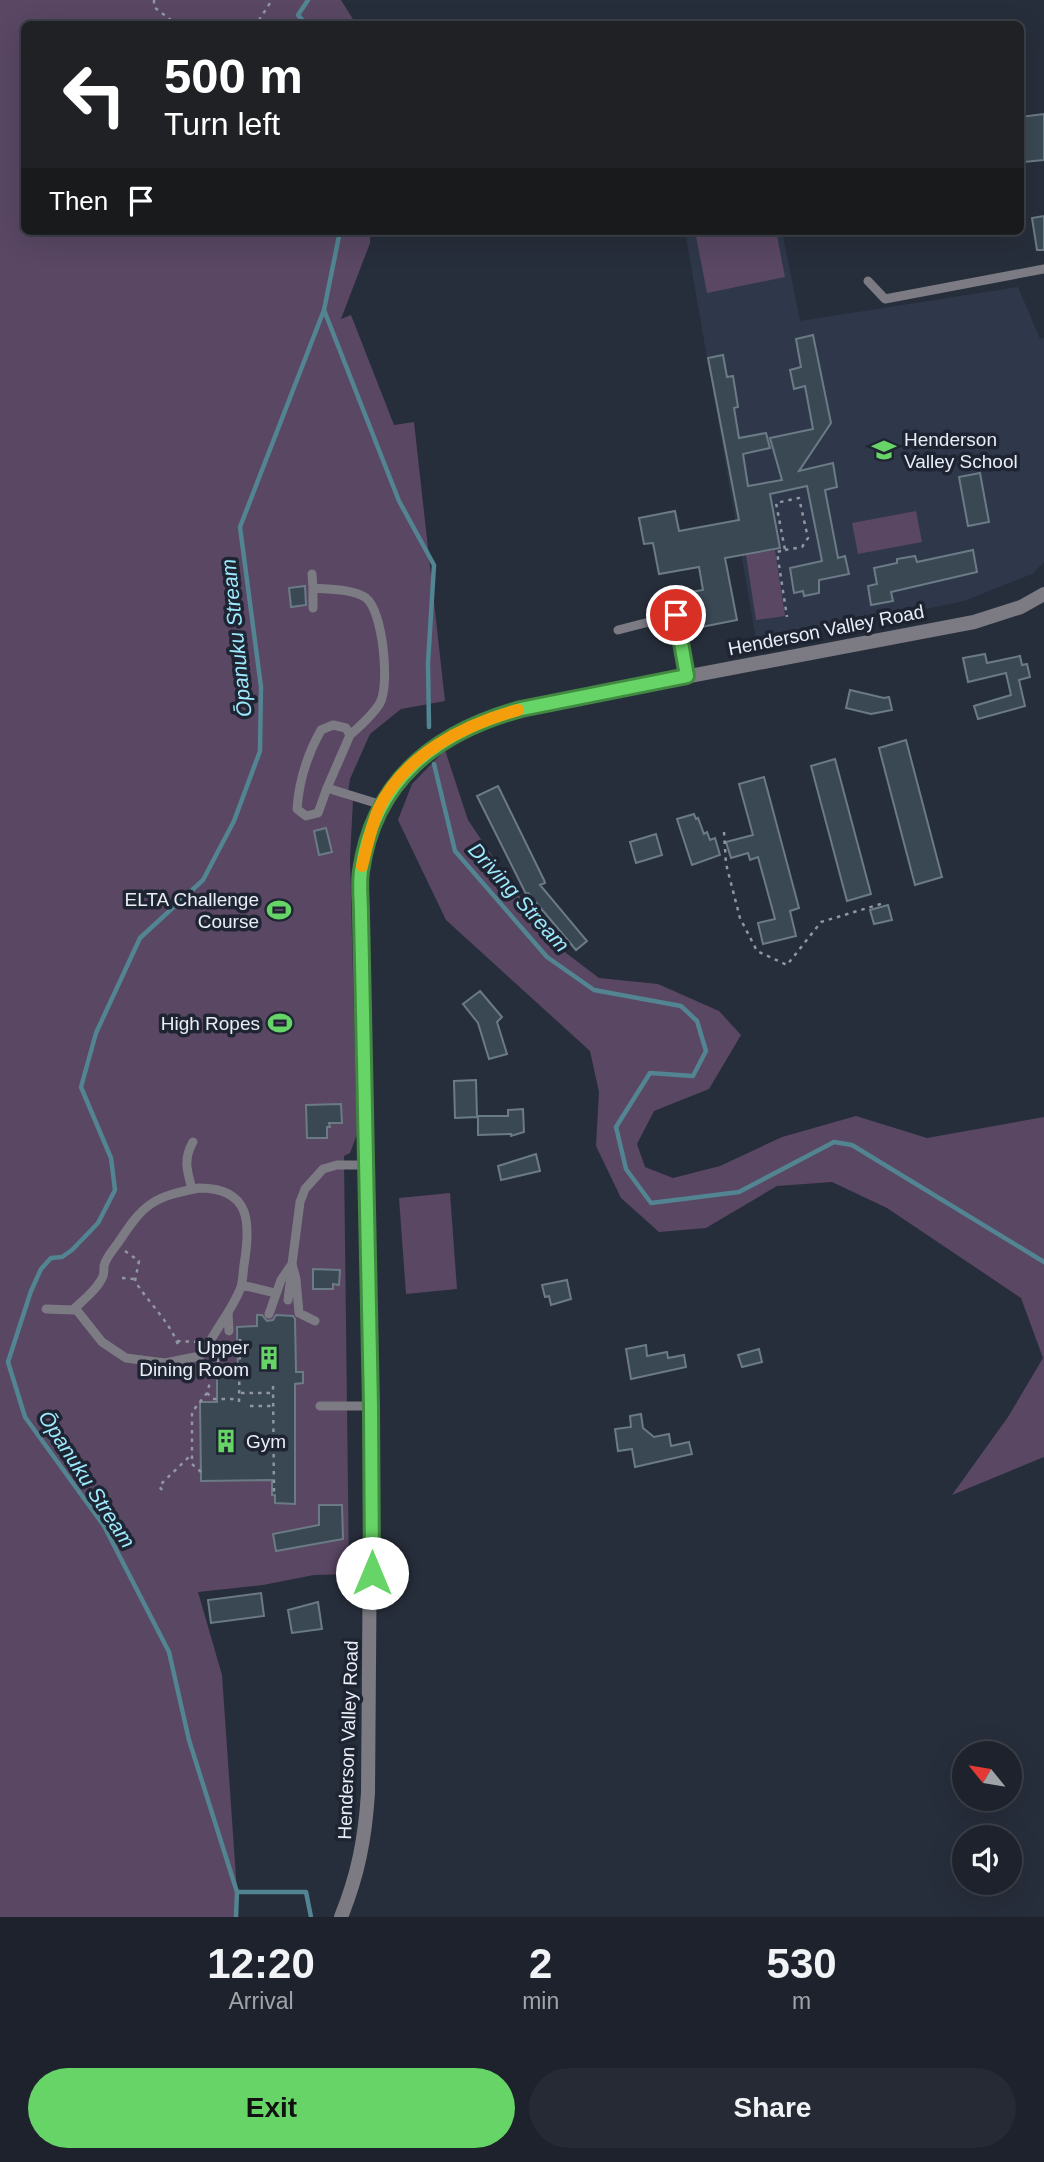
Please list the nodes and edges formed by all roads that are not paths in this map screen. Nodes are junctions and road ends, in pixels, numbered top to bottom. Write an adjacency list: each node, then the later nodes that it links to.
1 (1044, 270): 2 (lane)
2 (868, 281)
3 (312, 574): 4 (lane)
4 (313, 589): 6 (lane); 9 (lane)
5 (1044, 594): 8 (street, Henderson Valley Road)
6 (313, 608)
7 (618, 629): 8 (lane)
8 (687, 676): 11 (street, Henderson Valley Road)
9 (350, 735): 10 (lane); 10 (lane)
10 (327, 788): 11 (lane)
11 (382, 805): 13 (street, Henderson Valley Road)
12 (193, 1142): 14 (lane)
13 (367, 1165): 15 (lane); 26 (street, Henderson Valley Road)
14 (192, 1189): 16 (lane); 20 (lane)
15 (292, 1264): 17 (lane); 18 (lane); 23 (lane)
16 (242, 1285): 17 (lane); 21 (lane)
17 (275, 1293): 22 (lane)
18 (288, 1300)
19 (46, 1309): 20 (lane)
20 (74, 1310): 21 (lane)
21 (228, 1311): 24 (lane)
22 (269, 1314)
23 (315, 1321)
24 (234, 1331)
25 (320, 1406): 26 (lane)
26 (371, 1406): 27 (street, Henderson Valley Road)
27 (341, 1917)

